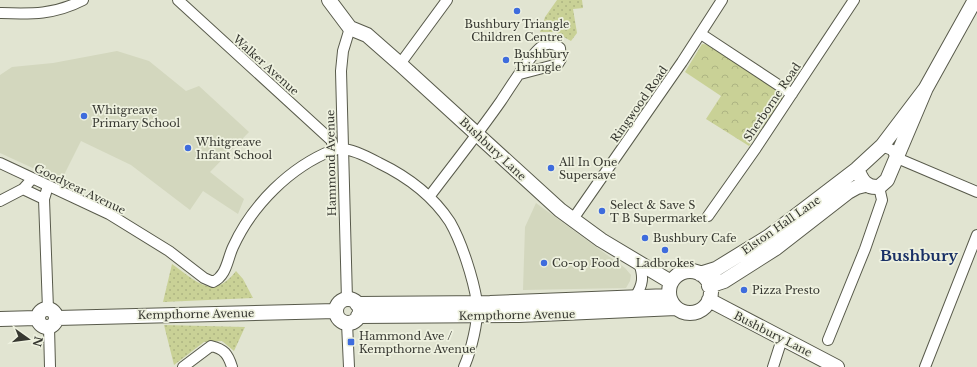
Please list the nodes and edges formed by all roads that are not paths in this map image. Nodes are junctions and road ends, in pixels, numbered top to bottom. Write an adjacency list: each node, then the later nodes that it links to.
1 (83, 0): 8 (street)
2 (178, 0): 17 (street, Walker Avenue)
3 (329, 0): 9 (street, Bushbury Lane)
4 (447, 0): 11 (street)
5 (722, 0): 10 (street, Ringwood Road)
6 (854, 0): 14 (street, Sherborne Road)
7 (976, 0): 13 (street, Elston Hall Lane)
8 (0, 13)
9 (350, 28): 11 (street, Bushbury Lane); 17 (street, Hammond Avenue)
10 (701, 34): 14 (street); 30 (street, Ringwood Road)
11 (400, 64): 15 (street, Bushbury Lane)
12 (520, 74): 15 (street)
13 (926, 88): 16 (street, Elston Hall Lane); 18 (street, Elston Hall Lane)
14 (792, 94): 29 (street, Sherborne Road)
15 (478, 134): 26 (street); 30 (street, Bushbury Lane)
16 (882, 146): 18 (street); 20 (street, Elston Hall Lane)
17 (338, 150): 22 (street, Goodyear Avenue); 26 (street); 39 (street, Hammond Avenue)
18 (897, 158): 23 (street, Elston Hall Lane); 25 (street)
19 (0, 163): 21 (street, Goodyear Avenue)
20 (857, 169): 23 (street); 33 (street, Elston Hall Lane)
21 (32, 179): 22 (street, Goodyear Avenue); 24 (street)
22 (48, 186): 27 (street)
23 (872, 186): 35 (street, Elston Hall Lane); 44 (street)
24 (23, 189): 27 (street); 28 (street)
25 (977, 192)
26 (429, 197): 40 (street)
27 (44, 199): 41 (street)
28 (0, 202)
29 (708, 216)
30 (573, 219): 32 (street, Bushbury Lane)
31 (977, 235): 52 (street)
32 (639, 263): 34 (street, Bushbury Lane); 36 (street)
33 (700, 274): 34 (street); 35 (street)
34 (671, 282): 38 (street)
35 (710, 286): 37 (street)
36 (635, 297): 38 (street, Kempthorne Avenue); 40 (street, Kempthorne Avenue)
37 (709, 300): 38 (street); 43 (street, Bushbury Lane)
38 (672, 302): 40 (street, Kempthorne Avenue)
39 (352, 310): 40 (street, Kempthorne Avenue); 41 (street, Kempthorne Avenue); 48 (street, Hammond Avenue)
40 (477, 310): 49 (street)
41 (48, 318): 42 (street, Kempthorne Avenue); 45 (street)
42 (0, 319)
43 (782, 339): 50 (street); 51 (street, Bushbury Lane)
44 (828, 340)
45 (50, 367)
46 (183, 367): 47 (street)
47 (232, 367)
48 (349, 367)
49 (464, 367)
50 (773, 367)
51 (837, 367)
52 (925, 367)

